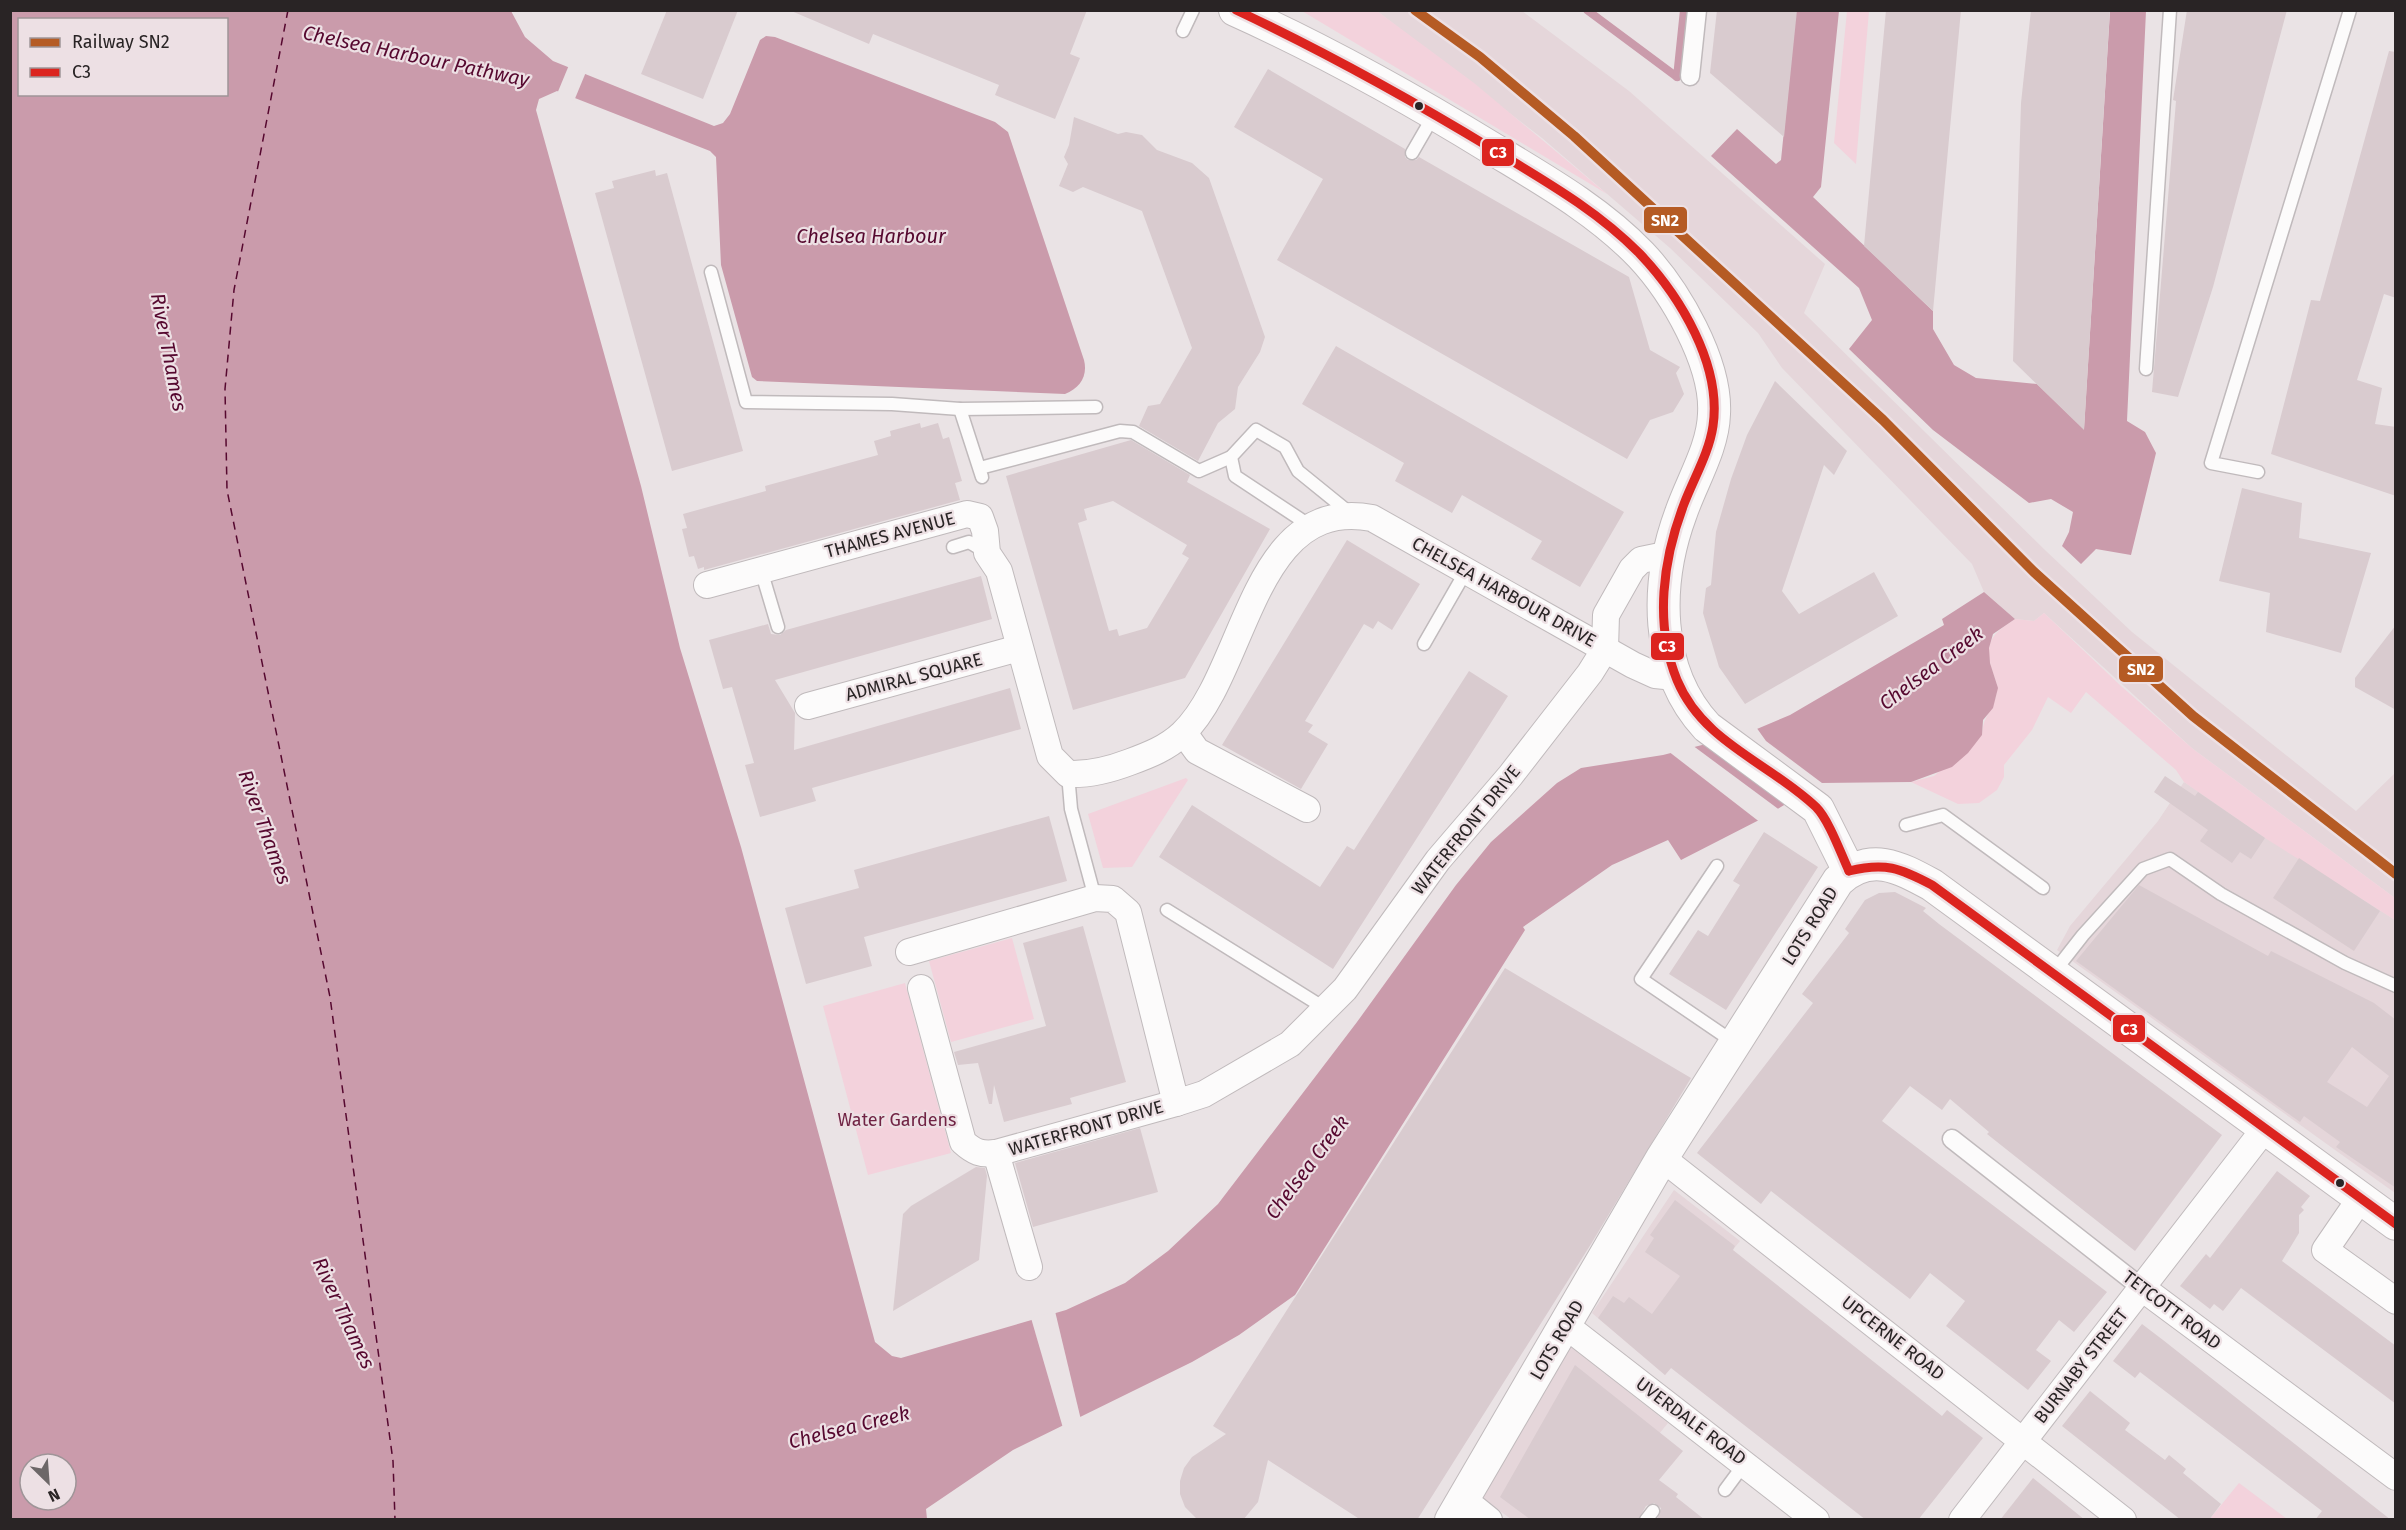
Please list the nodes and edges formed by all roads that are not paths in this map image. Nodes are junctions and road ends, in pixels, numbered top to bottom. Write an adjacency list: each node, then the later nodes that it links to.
1 (1193, 10): 6 (lane)
2 (1235, 10): 8 (street)
3 (1697, 10): 7 (street)
4 (2170, 10): 11 (lane)
5 (2350, 10): 15 (lane)
6 (1183, 31)
7 (1690, 76)
8 (1434, 114): 9 (lane); 20 (street)
9 (1413, 153)
10 (711, 272): 13 (lane)
11 (2146, 369)
12 (1096, 407): 13 (lane)
13 (960, 409): 14 (lane)
14 (1231, 457): 16 (lane); 17 (lane)
15 (2258, 472)
16 (1352, 514): 17 (street); 22 (street, CHELSEA HARBOUR DRIVE)
17 (1312, 527): 30 (street)
18 (953, 546): 19 (lane)
19 (987, 553): 21 (street, THAMES AVENUE); 26 (street, THAMES AVENUE)
20 (1670, 554): 27 (street); 28 (street)
21 (761, 570): 23 (street, THAMES AVENUE); 24 (lane)
22 (1466, 571): 25 (lane); 27 (street, CHELSEA HARBOUR DRIVE)
23 (707, 585)
24 (778, 627)
25 (1424, 644)
26 (1020, 648): 29 (street, ADMIRAL SQUARE); 31 (street, THAMES AVENUE)
27 (1605, 649): 28 (street, CHELSEA HARBOUR DRIVE); 43 (street, WATERFRONT DRIVE)
28 (1675, 676): 35 (street)
29 (808, 706)
30 (1184, 733): 31 (street); 32 (street)
31 (1068, 774): 37 (lane)
32 (1307, 809)
33 (1906, 825): 36 (lane)
34 (1717, 866): 44 (lane)
35 (1849, 870): 40 (street, LOTS ROAD); 44 (street, LOTS ROAD)
36 (2043, 888)
37 (1095, 898): 39 (street); 45 (street, WATERFRONT DRIVE)
38 (1167, 910): 43 (lane)
39 (909, 952)
40 (2054, 972): 41 (lane); 46 (street, LOTS ROAD)
41 (2396, 986)
42 (921, 988): 48 (street, WATERFRONT DRIVE)
43 (1326, 1010): 45 (street, WATERFRONT DRIVE)
44 (1736, 1044): 49 (street, LOTS ROAD)
45 (1176, 1103): 48 (street, WATERFRONT DRIVE)
46 (2266, 1127): 50 (street, LOTS ROAD); 53 (street, BURNABY STREET)
47 (1952, 1139): 53 (street, TETCOTT ROAD)
48 (996, 1153): 52 (street, WATERFRONT DRIVE)
49 (1662, 1158): 55 (street, LOTS ROAD); 56 (street, UPCERNE ROAD)
50 (2360, 1199): 51 (street, LOTS ROAD); 54 (street)
51 (2396, 1224)
52 (1029, 1267)
53 (2142, 1288): 56 (street, BURNABY STREET); 58 (street, TETCOTT ROAD)
54 (2396, 1301)
55 (1565, 1325): 57 (street, UVERDALE ROAD); 60 (street, LOTS ROAD)
56 (2024, 1440): 63 (street, BURNABY STREET); 64 (street, UPCERNE ROAD)
57 (1745, 1462): 59 (lane); 62 (street, UVERDALE ROAD)
58 (2396, 1478)
59 (1725, 1490)
60 (1457, 1509): 61 (street)
61 (1489, 1520)
62 (1816, 1520)
63 (1962, 1520)
64 (2122, 1520)

